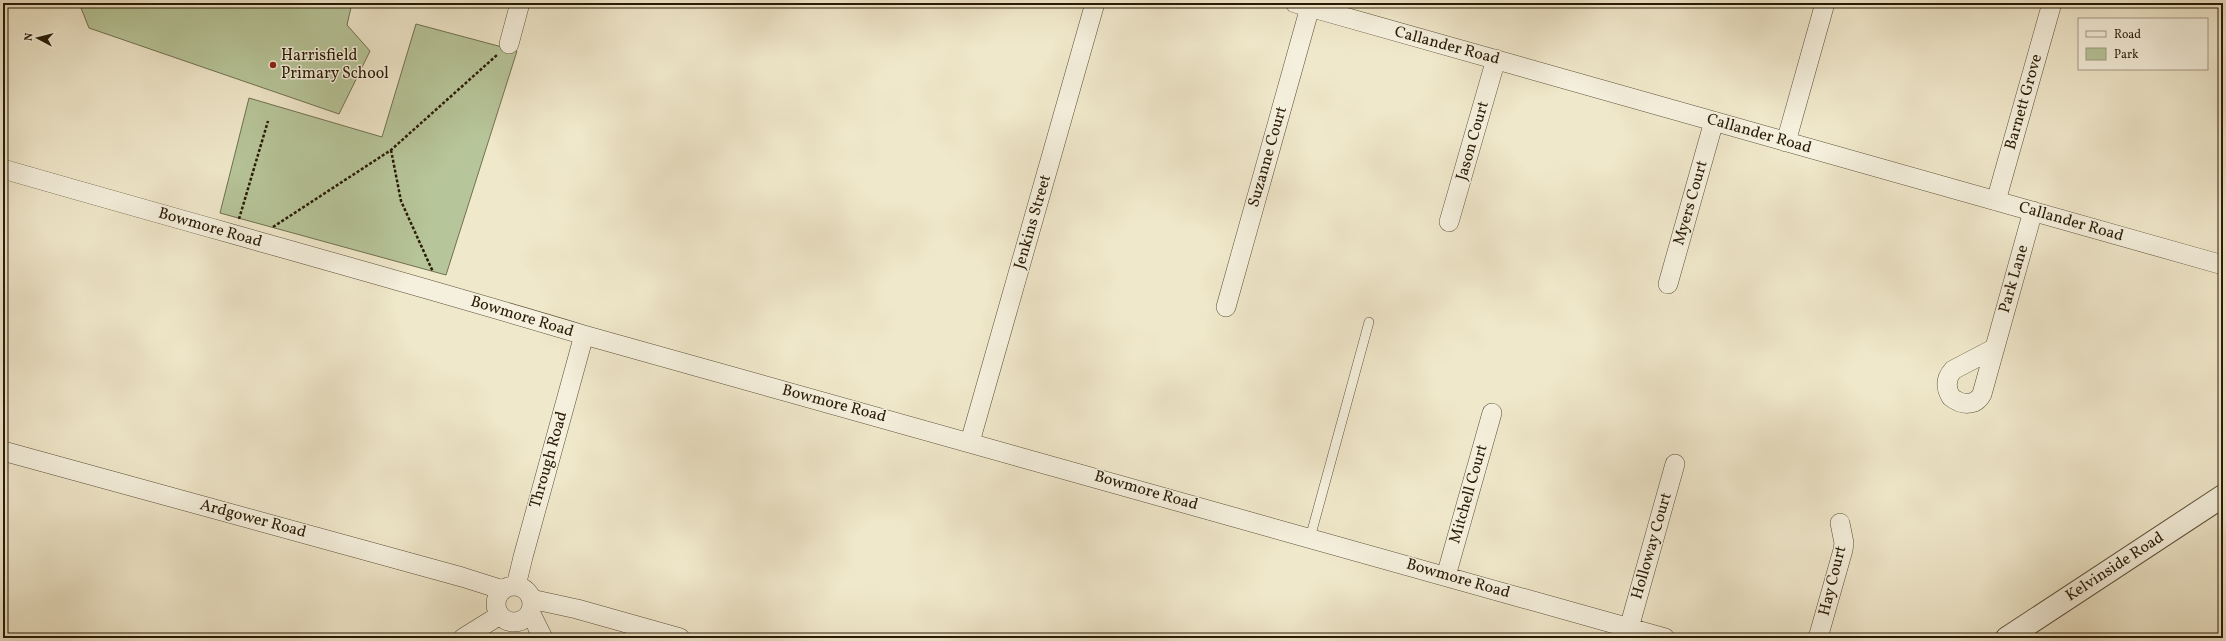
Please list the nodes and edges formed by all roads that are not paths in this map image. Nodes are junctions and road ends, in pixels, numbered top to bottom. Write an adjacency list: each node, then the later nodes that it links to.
1 (520, 3): 6 (street)
2 (1095, 3): 21 (street, Jenkins Street)
3 (1825, 3): 9 (street)
4 (2052, 3): 11 (street, Barnett Grove)
5 (1303, 5): 7 (street, Callander Road); 16 (street, Suzanne Court)
6 (509, 44)
7 (1496, 59): 8 (street, Callander Road); 13 (street, Jason Court)
8 (1714, 121): 9 (street, Callander Road); 15 (street, Myers Court)
9 (1786, 142): 11 (street, Callander Road)
10 (3, 169): 18 (street, Bowmore Road)
11 (1996, 201): 12 (street, Callander Road)
12 (2033, 211): 14 (street, Callander Road); 19 (street, Park Lane)
13 (1450, 222)
14 (2223, 265)
15 (1668, 284)
16 (1226, 307)
17 (1369, 322): 26 (lane)
18 (584, 335): 21 (street, Bowmore Road); 28 (street, Through Road)
19 (1995, 348)
20 (1492, 413): 27 (street, Mitchell Court)
21 (970, 442): 26 (street, Bowmore Road)
22 (3, 451): 28 (street, Ardgower Road)
23 (1675, 464): 31 (street, Holloway Court)
24 (2223, 496): 37 (street, Kelvinside Road)
25 (1840, 523): 36 (street, Hay Court)
26 (1310, 538): 27 (street, Bowmore Road)
27 (1446, 576): 31 (street, Bowmore Road)
28 (510, 588): 29 (street); 30 (street)
29 (531, 606): 30 (street); 33 (street); 34 (street)
30 (500, 615): 32 (street)
31 (1629, 628): 35 (street, Bowmore Road)
32 (463, 638)
33 (542, 638)
34 (680, 638)
35 (1665, 638)
36 (1818, 638)
37 (2007, 638)

